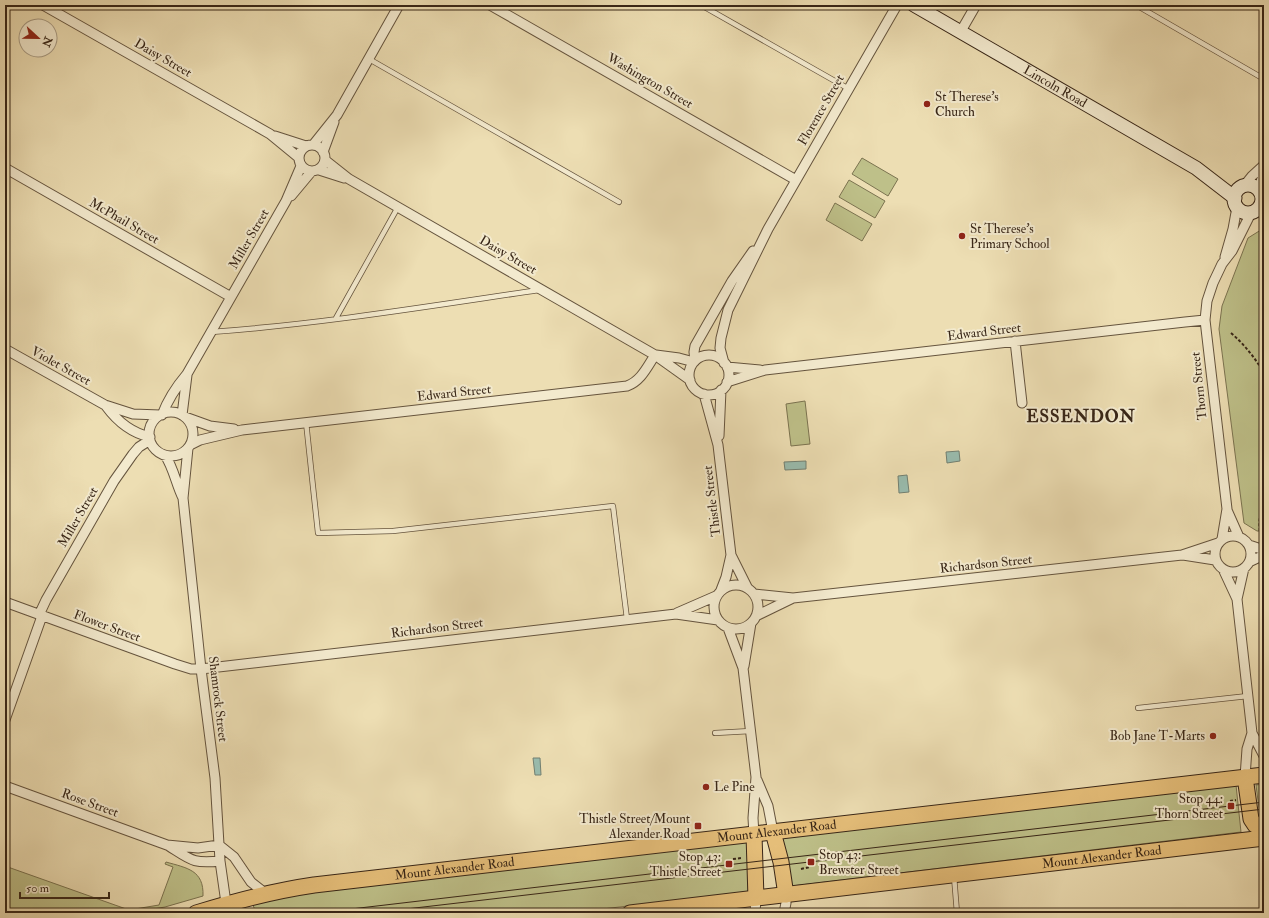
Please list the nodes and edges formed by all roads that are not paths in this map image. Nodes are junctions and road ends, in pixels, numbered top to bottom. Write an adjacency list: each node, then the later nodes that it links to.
1 (43, 5): 14 (street, Daisy Street)
2 (399, 5): 10 (street)
3 (490, 5): 24 (street, Washington Street)
4 (701, 5): 12 (lane)
5 (897, 5): 12 (street, Florence Street)
6 (914, 5): 9 (main road, Lincoln Road)
7 (976, 5): 9 (street)
8 (1136, 5): 11 (lane)
9 (961, 31): 20 (main road, Lincoln Road)
10 (369, 59): 13 (street); 28 (lane)
11 (1264, 79)
12 (849, 89): 24 (street, Florence Street)
13 (337, 115): 15 (street); 16 (street)
14 (270, 134): 15 (street, Daisy Street); 17 (street, Daisy Street)
15 (310, 146): 16 (street); 17 (street)
16 (324, 156): 21 (street); 23 (street, Daisy Street)
17 (299, 162): 21 (street); 27 (street, Miller Street)
18 (1264, 165): 25 (street)
19 (5, 168): 35 (street, McPhail Street)
20 (1196, 168): 25 (main road, Lincoln Road); 29 (main road, Lincoln Road)
21 (315, 171): 23 (street, Daisy Street); 27 (street, Miller Street)
22 (1264, 174): 26 (street)
23 (349, 179): 30 (street, Daisy Street)
24 (796, 180): 32 (street, Florence Street)
25 (1243, 186): 26 (main road); 29 (main road)
26 (1261, 194): 31 (main road)
27 (286, 201): 35 (street, Miller Street)
28 (619, 202)
29 (1236, 202): 31 (main road); 33 (street, Thorn Street)
30 (398, 207): 34 (street, Daisy Street); 36 (lane)
31 (1257, 213): 33 (street, Thorn Street)
32 (768, 229): 42 (street, Florence Street); 43 (street, Florence Street)
33 (1222, 264): 37 (street, Thorn Street)
34 (543, 290): 36 (lane); 41 (street, Daisy Street)
35 (231, 297): 38 (street, Miller Street)
36 (336, 318): 38 (lane)
37 (1205, 320): 39 (street, Edward Street); 61 (street, Thorn Street)
38 (212, 332): 45 (street, Miller Street)
39 (1015, 341): 44 (street, Edward Street); 50 (street)
40 (5, 349): 51 (street, Violet Street)
41 (654, 355): 42 (street, Daisy Street); 46 (street, Daisy Street); 54 (street, Edward Street)
42 (695, 361): 43 (street); 46 (street)
43 (726, 365): 44 (street, Edward Street); 47 (street)
44 (765, 370): 47 (street, Edward Street)
45 (187, 374): 52 (street, Miller Street); 53 (street, Miller Street)
46 (690, 380): 49 (street)
47 (727, 382): 48 (street)
48 (721, 390): 49 (street); 57 (street, Thistle Street)
49 (704, 394): 57 (street, Thistle Street)
50 (1022, 402)
51 (105, 405): 52 (street, Violet Street); 56 (street, Violet Street)
52 (161, 415): 53 (street); 56 (street)
53 (183, 416): 55 (street, Edward Street); 58 (street)
54 (306, 422): 55 (street, Edward Street); 81 (lane)
55 (242, 430): 58 (street, Edward Street)
56 (150, 439): 59 (street); 79 (street, Miller Street)
57 (718, 445): 66 (street, Thistle Street)
58 (189, 447): 59 (street); 60 (street, Shamrock Street)
59 (165, 455): 60 (street, Shamrock Street)
60 (183, 498): 86 (street, Shamrock Street)
61 (1227, 508): 62 (street, Thorn Street); 63 (street, Thorn Street)
62 (1239, 537): 63 (street); 64 (street)
63 (1220, 541): 67 (street, Richardson Street); 69 (street)
64 (1249, 546): 65 (street); 70 (street)
65 (1264, 550)
66 (731, 555): 72 (street, Thistle Street); 73 (street, Thistle Street)
67 (1182, 555): 69 (street, Richardson Street); 75 (street, Richardson Street)
68 (1264, 555): 70 (street)
69 (1215, 560): 71 (street)
70 (1247, 565): 71 (street); 76 (street)
71 (1224, 571): 76 (street)
72 (747, 587): 73 (street); 74 (street)
73 (719, 593): 78 (street, Richardson Street); 82 (street)
74 (754, 594): 75 (street, Richardson Street); 80 (street)
75 (793, 598): 80 (street, Richardson Street)
76 (1237, 599): 87 (street)
77 (5, 602): 79 (street, Flower Street)
78 (676, 614): 81 (street, Richardson Street); 82 (street, Richardson Street)
79 (41, 616): 86 (street, Flower Street); 89 (street, Miller Street)
80 (756, 616): 83 (street)
81 (626, 619): 86 (street, Richardson Street)
82 (718, 620): 84 (street)
83 (751, 624): 84 (street); 85 (street)
84 (728, 628): 85 (street)
85 (743, 668): 90 (street)
86 (201, 669): 103 (street, Shamrock Street)
87 (1248, 696): 88 (lane); 92 (street)
88 (1138, 708)
89 (5, 720)
90 (751, 731): 91 (lane); 95 (street)
91 (715, 733)
92 (1252, 733): 93 (street); 96 (street)
93 (1264, 756)
94 (1264, 775): 96 (main road, Mount Alexander Road)
95 (756, 777): 99 (street); 100 (street)
96 (1245, 778): 98 (main road); 99 (main road, Mount Alexander Road)
97 (5, 786): 102 (street, Rose Street)
98 (1264, 831)
99 (773, 832): 100 (main road, Mount Alexander Road); 107 (main road)
100 (754, 835): 106 (main road, Mount Alexander Road); 108 (main road)
101 (1264, 838): 105 (main road, Mount Alexander Road)
102 (167, 845): 103 (street, Rose Street); 104 (street, Rose Street)
103 (219, 845): 104 (street, Shamrock Street); 106 (street)
104 (220, 861): 109 (street, Shamrock Street)
105 (954, 874): 107 (main road, Mount Alexander Road); 113 (lane)
106 (265, 893): 109 (main road, Mount Alexander Road)
107 (786, 895): 108 (main road, Mount Alexander Road); 112 (street)
108 (755, 906): 111 (main road, Mount Alexander Road)
109 (226, 908): 110 (main road, Mount Alexander Road)
110 (196, 913)
111 (630, 913)
112 (784, 913)
113 (957, 913)

